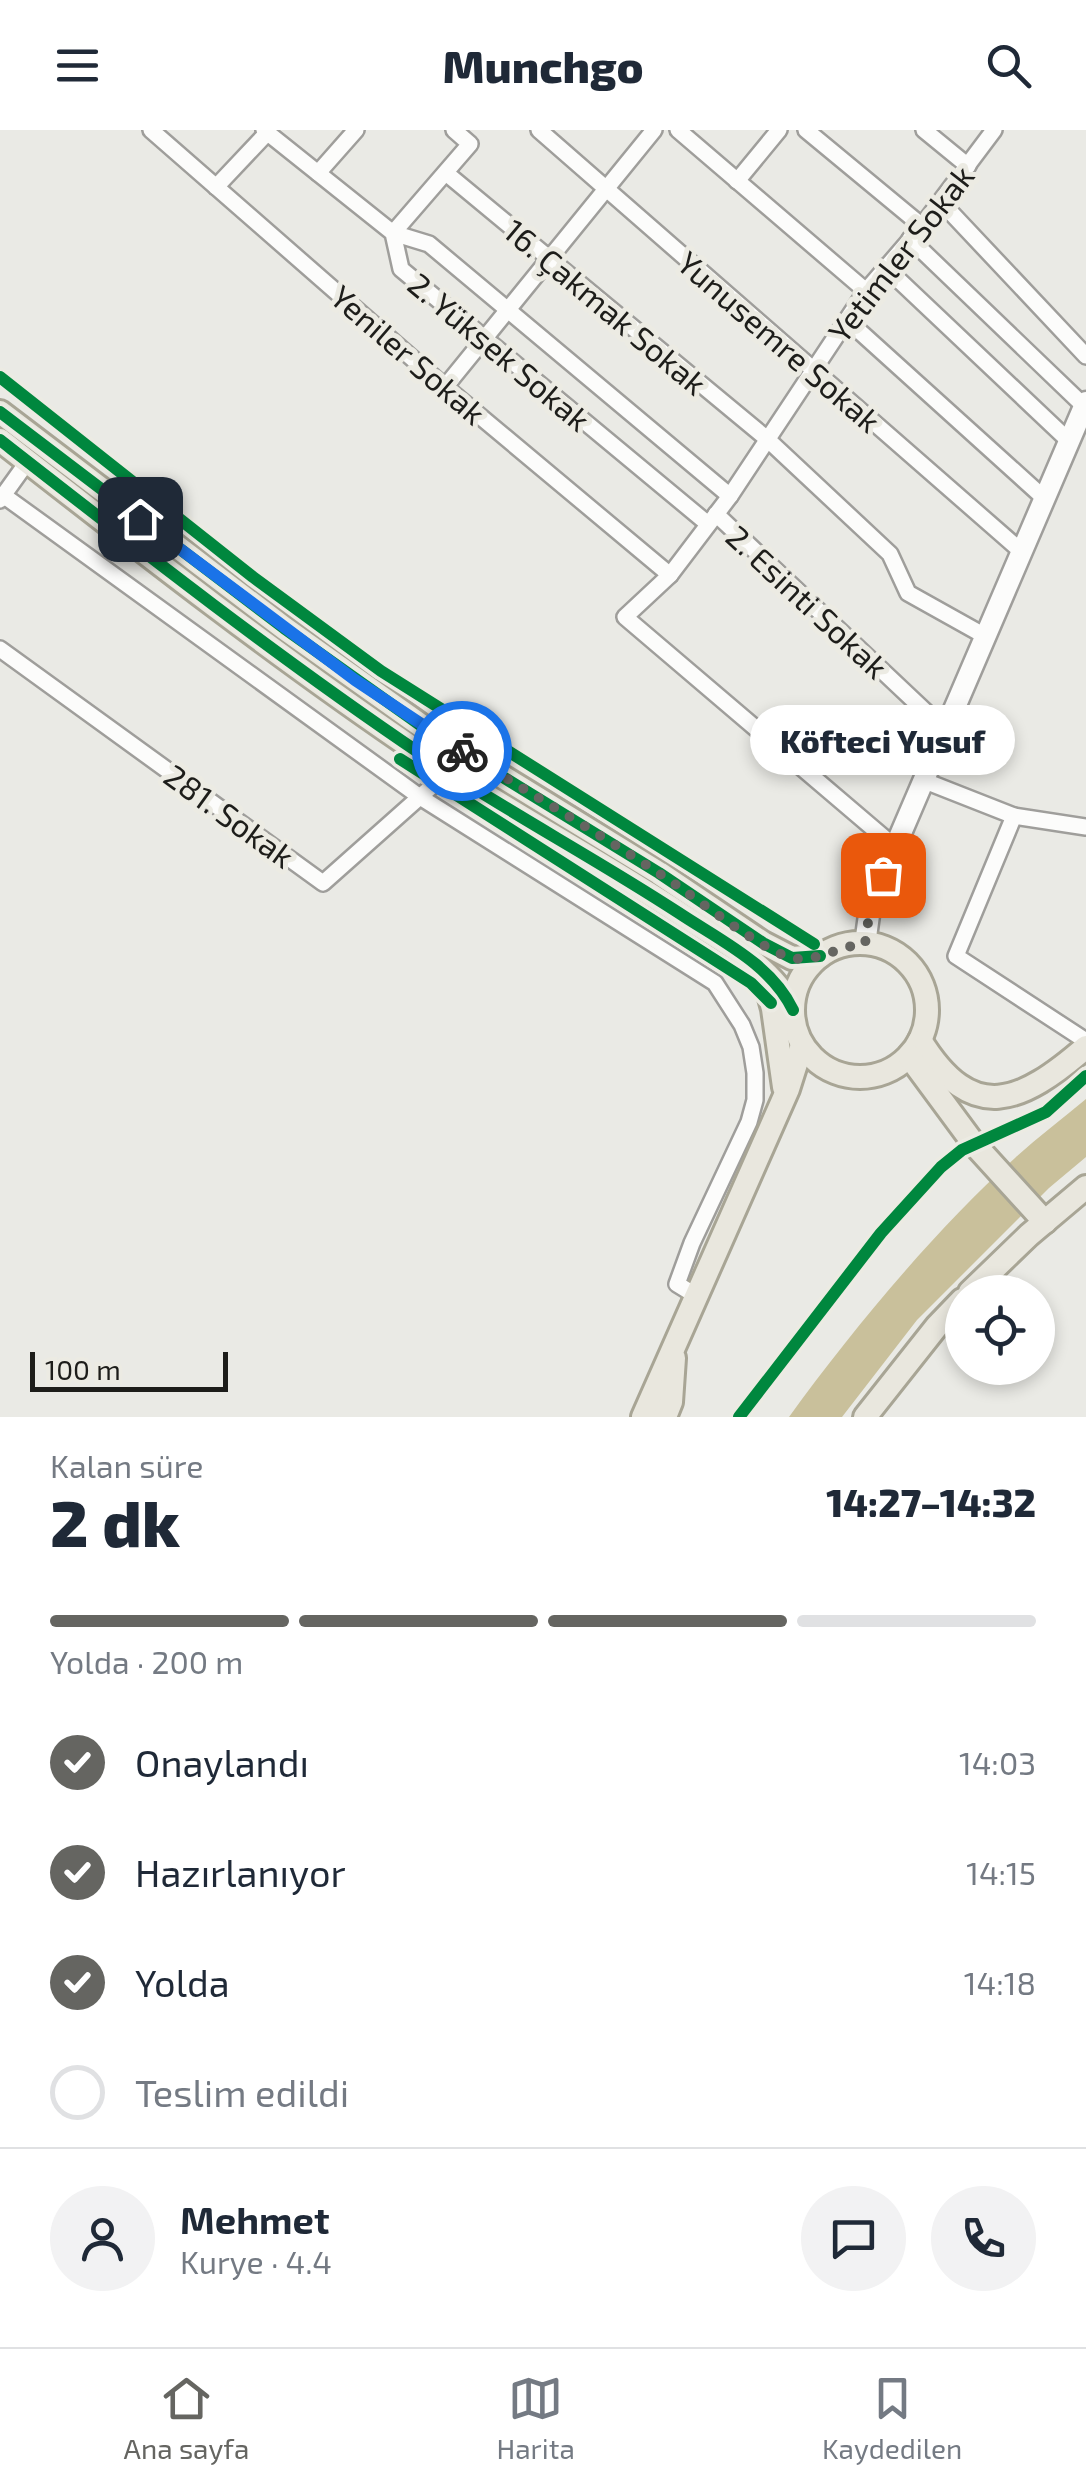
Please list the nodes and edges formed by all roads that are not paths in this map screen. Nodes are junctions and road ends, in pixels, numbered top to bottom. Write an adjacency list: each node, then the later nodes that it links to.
1 (151, 130): 16 (street, Yeniler Sokak)
2 (356, 130): 13 (street)
3 (454, 130): 14 (street)
4 (539, 130): 17 (street, Yunusemre Sokak)
5 (654, 130): 17 (street)
6 (678, 130): 15 (street)
7 (779, 130): 15 (street)
8 (806, 130): 19 (street)
9 (924, 130): 12 (street)
10 (994, 130): 12 (street, Yetimler Sokak)
11 (265, 132): 13 (street, 2. Yüksek Sokak); 16 (street)
12 (968, 166): 18 (street, Yetimler Sokak)
13 (318, 173): 20 (street, 2. Yüksek Sokak)
14 (446, 173): 20 (street); 22 (street, 16. Çakmak Sokak)
15 (738, 181): 24 (street)
16 (216, 187): 30 (street, Yeniler Sokak)
17 (606, 189): 22 (street); 29 (street, Yunusemre Sokak)
18 (941, 202): 19 (street, Yetimler Sokak); 28 (street)
19 (922, 226): 21 (street, Yetimler Sokak)
20 (393, 233): 25 (street); 27 (street, 2. Yüksek Sokak)
21 (910, 239): 23 (street, Yetimler Sokak); 31 (street)
22 (549, 259): 25 (street); 33 (street, 16. Çakmak Sokak)
23 (885, 267): 24 (street, Yetimler Sokak); 35 (street)
24 (866, 292): 26 (street, Yetimler Sokak)
25 (507, 310): 27 (street); 37 (street)
26 (846, 320): 29 (street, Yetimler Sokak); 39 (street)
27 (485, 338): 30 (street); 40 (street, 2. Yüksek Sokak)
28 (1086, 356)
29 (812, 369): 33 (street, Yetimler Sokak); 41 (street, Yunusemre Sokak)
30 (445, 386): 42 (street, Yeniler Sokak)
31 (1085, 404): 35 (main road)
32 (0, 412): 53 (main road)
33 (766, 438): 37 (street, Yetimler Sokak); 43 (street, 16. Çakmak Sokak)
34 (0, 440): 36 (main road)
35 (1069, 442): 39 (main road)
36 (28, 462): 38 (street); 46 (main road)
37 (730, 496): 40 (street, Yetimler Sokak)
38 (2, 498): 48 (street)
39 (1044, 498): 41 (main road)
40 (712, 519): 42 (street, Yetimler Sokak); 45 (street, 2. Esinti Sokak)
41 (1021, 551): 43 (main road)
42 (670, 575): 51 (street, Yetimler Sokak)
43 (984, 636): 45 (main road)
44 (0, 649): 48 (street, 281. Sokak)
45 (944, 729): 47 (main road)
46 (449, 771): 48 (street, 281. Sokak); 54 (main road)
47 (925, 780): 49 (street); 51 (main road)
48 (420, 797): 63 (street)
49 (1014, 816): 50 (street); 56 (street)
50 (1086, 828)
51 (896, 847): 52 (main road)
52 (865, 944): 53 (main road); 58 (main road)
53 (820, 956): 55 (main road)
54 (762, 968): 55 (main road); 59 (main road)
55 (793, 1010): 57 (main road)
56 (1086, 1044): 58 (main road)
57 (802, 1045): 58 (main road); 59 (main road)
58 (915, 1048): 61 (main road)
59 (785, 1096): 63 (main road)
60 (1086, 1187): 61 (main road)
61 (1039, 1216): 62 (main road)
62 (985, 1275)
63 (694, 1295): 65 (main road)
64 (945, 1318): 68 (main road)
65 (676, 1340): 66 (main road); 67 (main road)
66 (643, 1417)
67 (666, 1417)
68 (865, 1417)

